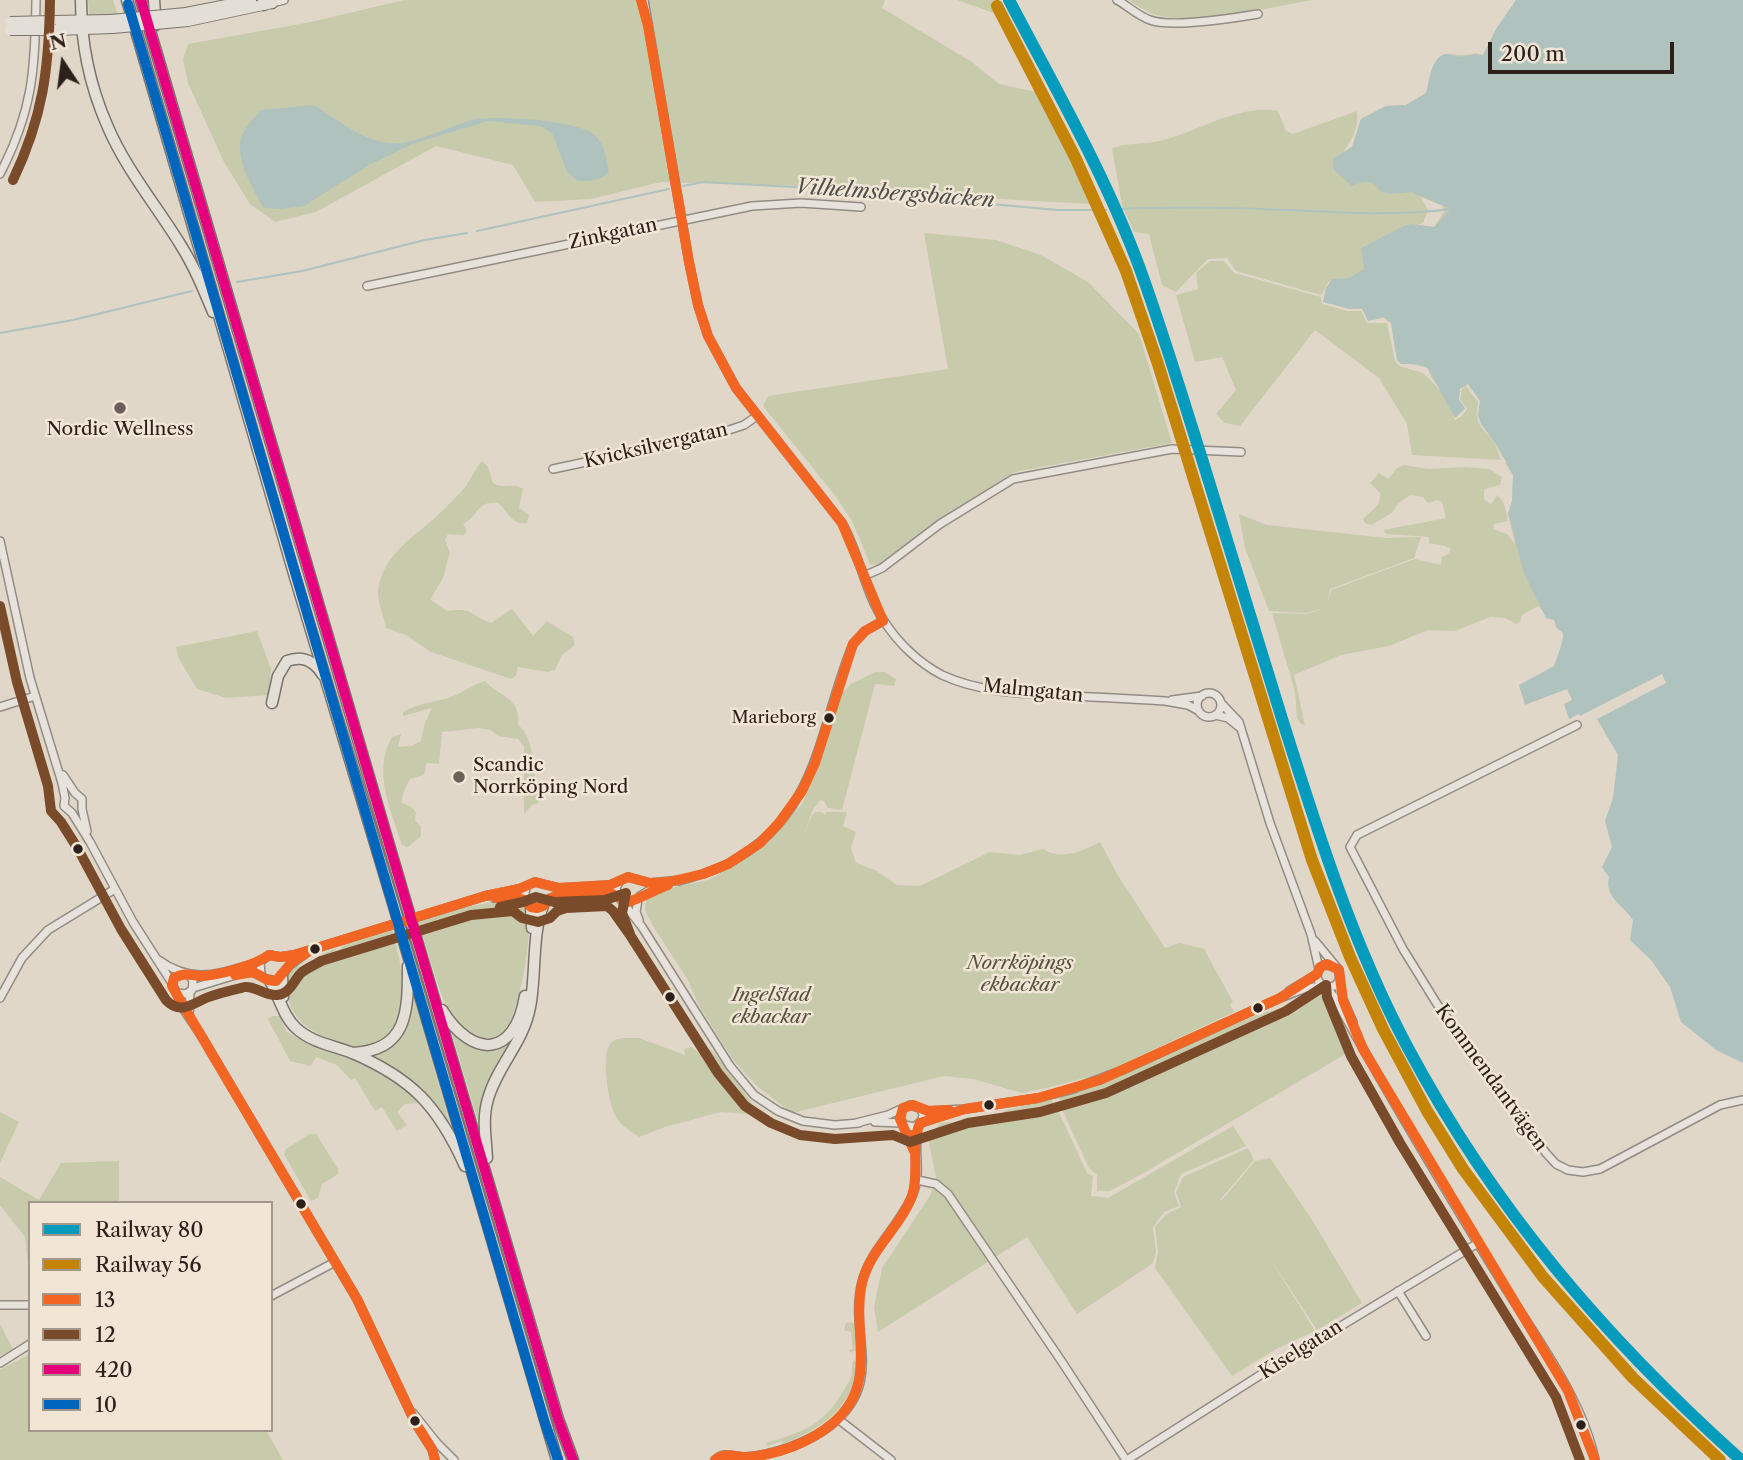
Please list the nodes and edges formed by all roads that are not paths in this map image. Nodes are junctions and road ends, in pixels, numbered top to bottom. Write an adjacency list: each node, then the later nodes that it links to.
1 (36, 0): 15 (street)
2 (81, 0): 12 (highway)
3 (127, 0): 19 (highway)
4 (141, 0): 14 (highway)
5 (155, 0): 14 (highway)
6 (251, 0): 11 (main road)
7 (642, 0): 17 (street, Malmgatan)
8 (1117, 0): 10 (street)
9 (271, 1): 11 (main road)
10 (1258, 14)
11 (187, 17): 12 (main road, bridge)
12 (82, 25): 13 (main road, bridge); 19 (highway)
13 (5, 26)
14 (169, 96): 72 (highway, bridge)
15 (0, 174)
16 (861, 207): 17 (street, Zinkgatan)
17 (681, 220): 18 (street, Zinkgatan); 20 (street, Malmgatan)
18 (367, 286)
19 (238, 377): 26 (highway)
20 (757, 416): 22 (street, Kvicksilvergatan); 24 (street, Malmgatan)
21 (1241, 452): 24 (street)
22 (552, 469)
23 (0, 541): 27 (street)
24 (864, 576): 25 (street, Malmgatan)
25 (883, 621): 29 (street, Malmgatan); 44 (street)
26 (328, 683): 30 (highway); 57 (highway, bridge)
27 (35, 696): 32 (street); 37 (street)
28 (1202, 696): 29 (street, Malmgatan); 31 (street); 33 (street)
29 (1165, 701): 33 (street, Malmgatan)
30 (272, 703)
31 (1221, 703): 34 (street); 36 (street)
32 (0, 707)
33 (1199, 711): 34 (street)
34 (1215, 715): 36 (street)
35 (1577, 725): 79 (street, Kommendantvägen)
36 (1243, 734): 55 (street)
37 (56, 762): 38 (street); 39 (street)
38 (75, 793): 39 (street); 40 (street)
39 (65, 798): 41 (street)
40 (82, 809): 41 (street); 42 (street)
41 (72, 813): 42 (street)
42 (90, 842): 48 (street)
43 (638, 880): 44 (street); 45 (street); 49 (street)
44 (681, 880): 49 (street)
45 (620, 881): 46 (street); 50 (street)
46 (546, 886): 47 (street); 53 (street)
47 (526, 887): 51 (street); 52 (street)
48 (115, 889): 58 (street); 73 (street)
49 (639, 897): 50 (street); 54 (street)
50 (620, 898): 53 (street); 54 (street)
51 (468, 901): 52 (street); 56 (street)
52 (527, 903): 53 (street); 72 (highway)
53 (546, 903): 87 (highway)
54 (642, 927): 83 (street)
55 (1311, 934): 61 (street); 62 (street)
56 (315, 948): 59 (street); 64 (street)
57 (408, 953): 78 (highway); 89 (highway)
58 (154, 956): 63 (street); 68 (street)
59 (280, 957): 60 (street); 64 (street)
60 (260, 962): 65 (street); 66 (street)
61 (1336, 966): 62 (street); 67 (street)
62 (1318, 971): 69 (street); 74 (street)
63 (180, 973): 65 (street); 68 (street)
64 (284, 973): 66 (street); 75 (highway)
65 (189, 975): 70 (street)
66 (266, 978): 70 (street); 75 (highway)
67 (1340, 978): 69 (street); 77 (street)
68 (172, 983): 71 (street)
69 (1325, 987): 74 (street); 77 (street)
70 (191, 990): 71 (street); 76 (street)
71 (178, 993): 76 (street)
72 (434, 997): 87 (highway)
73 (0, 998)
74 (1280, 998): 82 (street)
75 (284, 1007): 78 (highway)
76 (190, 1017): 91 (street)
77 (1363, 1049): 90 (street)
78 (350, 1053): 89 (highway)
79 (1743, 1100)
80 (903, 1108): 81 (street); 83 (street); 84 (street)
81 (920, 1108): 82 (street); 85 (street)
82 (965, 1109): 85 (street)
83 (856, 1123): 84 (street)
84 (903, 1124): 85 (street); 86 (street)
85 (919, 1124): 86 (street)
86 (916, 1157): 88 (street)
87 (488, 1178): 107 (highway)
88 (916, 1180): 100 (street); 111 (street)
89 (481, 1200): 106 (highway)
90 (1478, 1243): 92 (street, Kiselgatan); 112 (street)
91 (335, 1262): 93 (street); 99 (street)
92 (1398, 1291): 96 (street); 111 (street, Kiselgatan)
93 (273, 1295)
94 (0, 1305): 95 (street)
95 (28, 1305)
96 (1426, 1336)
97 (28, 1345): 98 (street)
98 (0, 1363)
99 (413, 1413): 101 (street); 104 (street)
100 (838, 1419): 102 (street); 110 (street)
101 (448, 1454): 104 (street); 105 (street)
102 (763, 1454): 103 (street); 109 (street)
103 (735, 1458): 108 (street)
104 (435, 1460)
105 (454, 1460)
106 (558, 1460)
107 (573, 1460)
108 (715, 1460)
109 (752, 1460)
110 (891, 1460)
111 (1127, 1460)
112 (1595, 1460)

